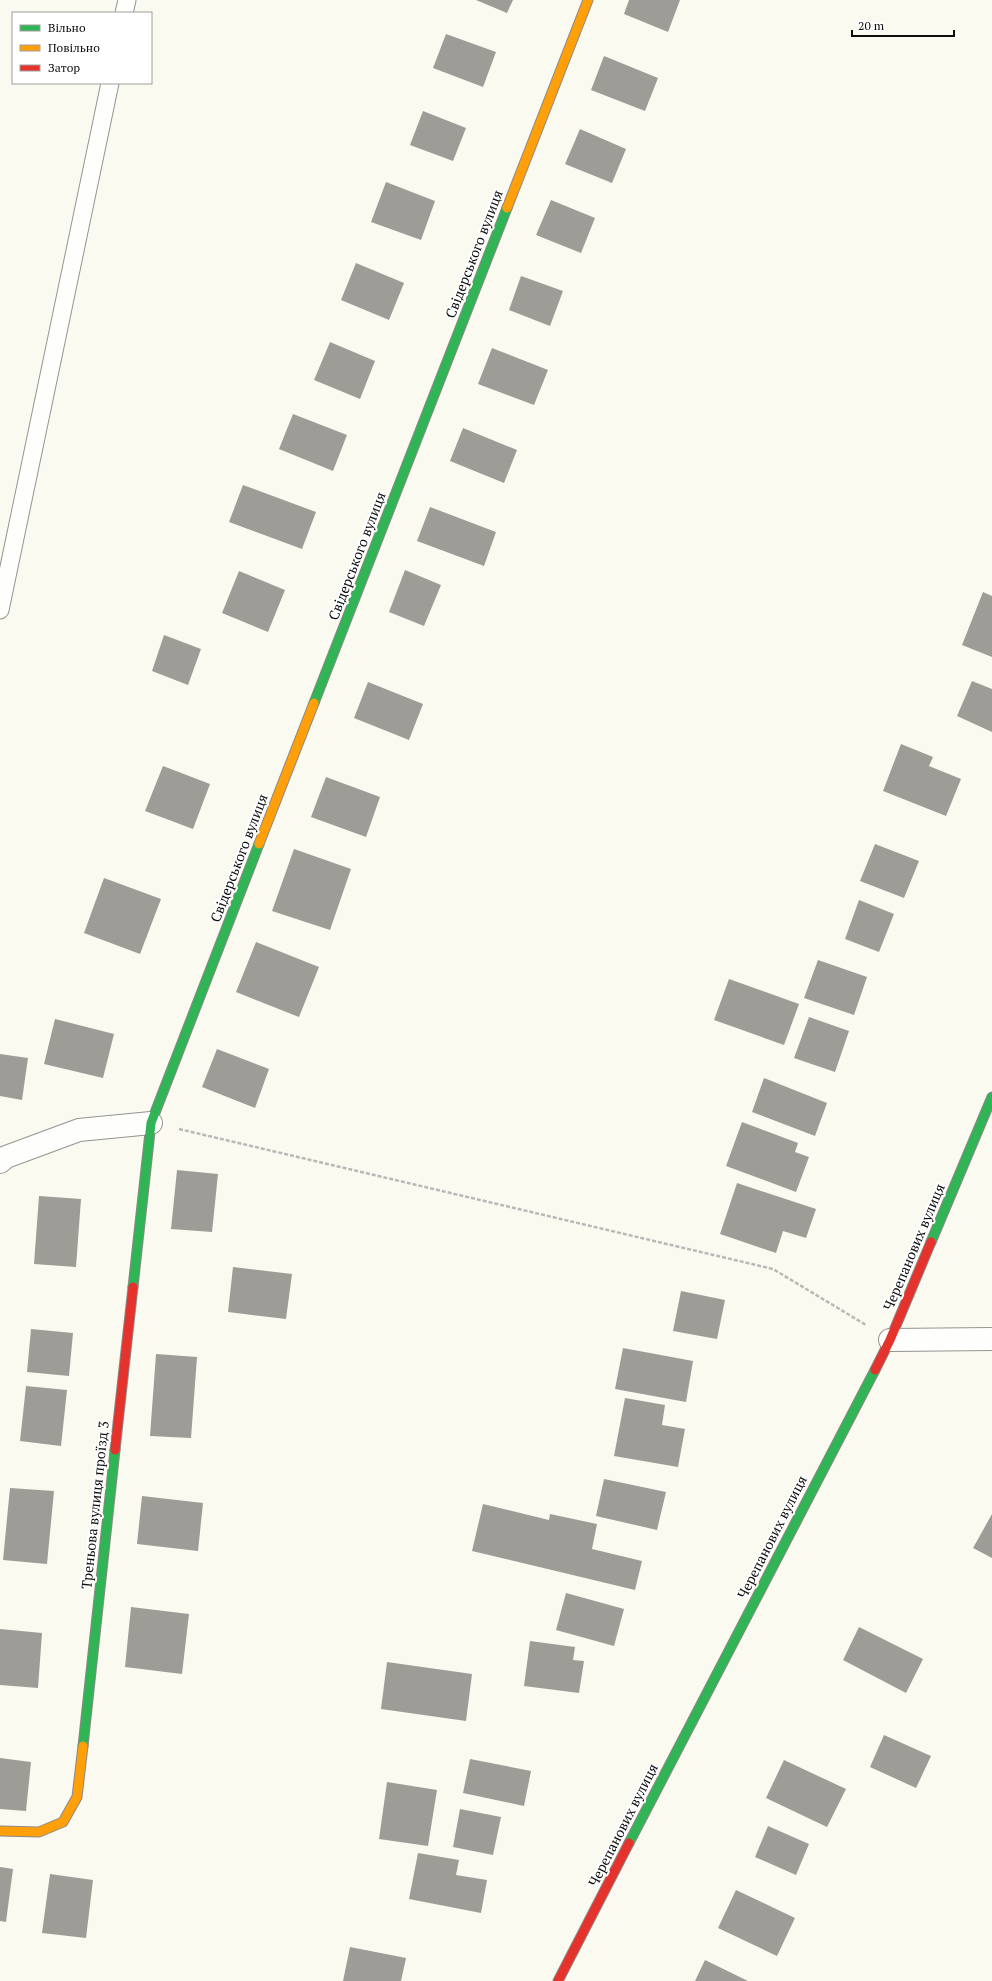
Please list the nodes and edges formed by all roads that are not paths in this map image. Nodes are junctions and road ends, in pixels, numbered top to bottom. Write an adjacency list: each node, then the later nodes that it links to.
1 (127, 0): 3 (lane)
2 (588, 0): 7 (street, Свiдерського вулиця)
3 (124, 12)
4 (110, 84): 5 (lane)
5 (0, 610)
6 (992, 1097): 9 (street, Черепанових вулиця)
7 (151, 1123): 8 (street); 11 (street, Треньова вулиця проїзд 3)
8 (0, 1162)
9 (890, 1340): 10 (street); 12 (street, Черепанових вулиця)
10 (992, 1340)
11 (0, 1831)
12 (558, 1981)

